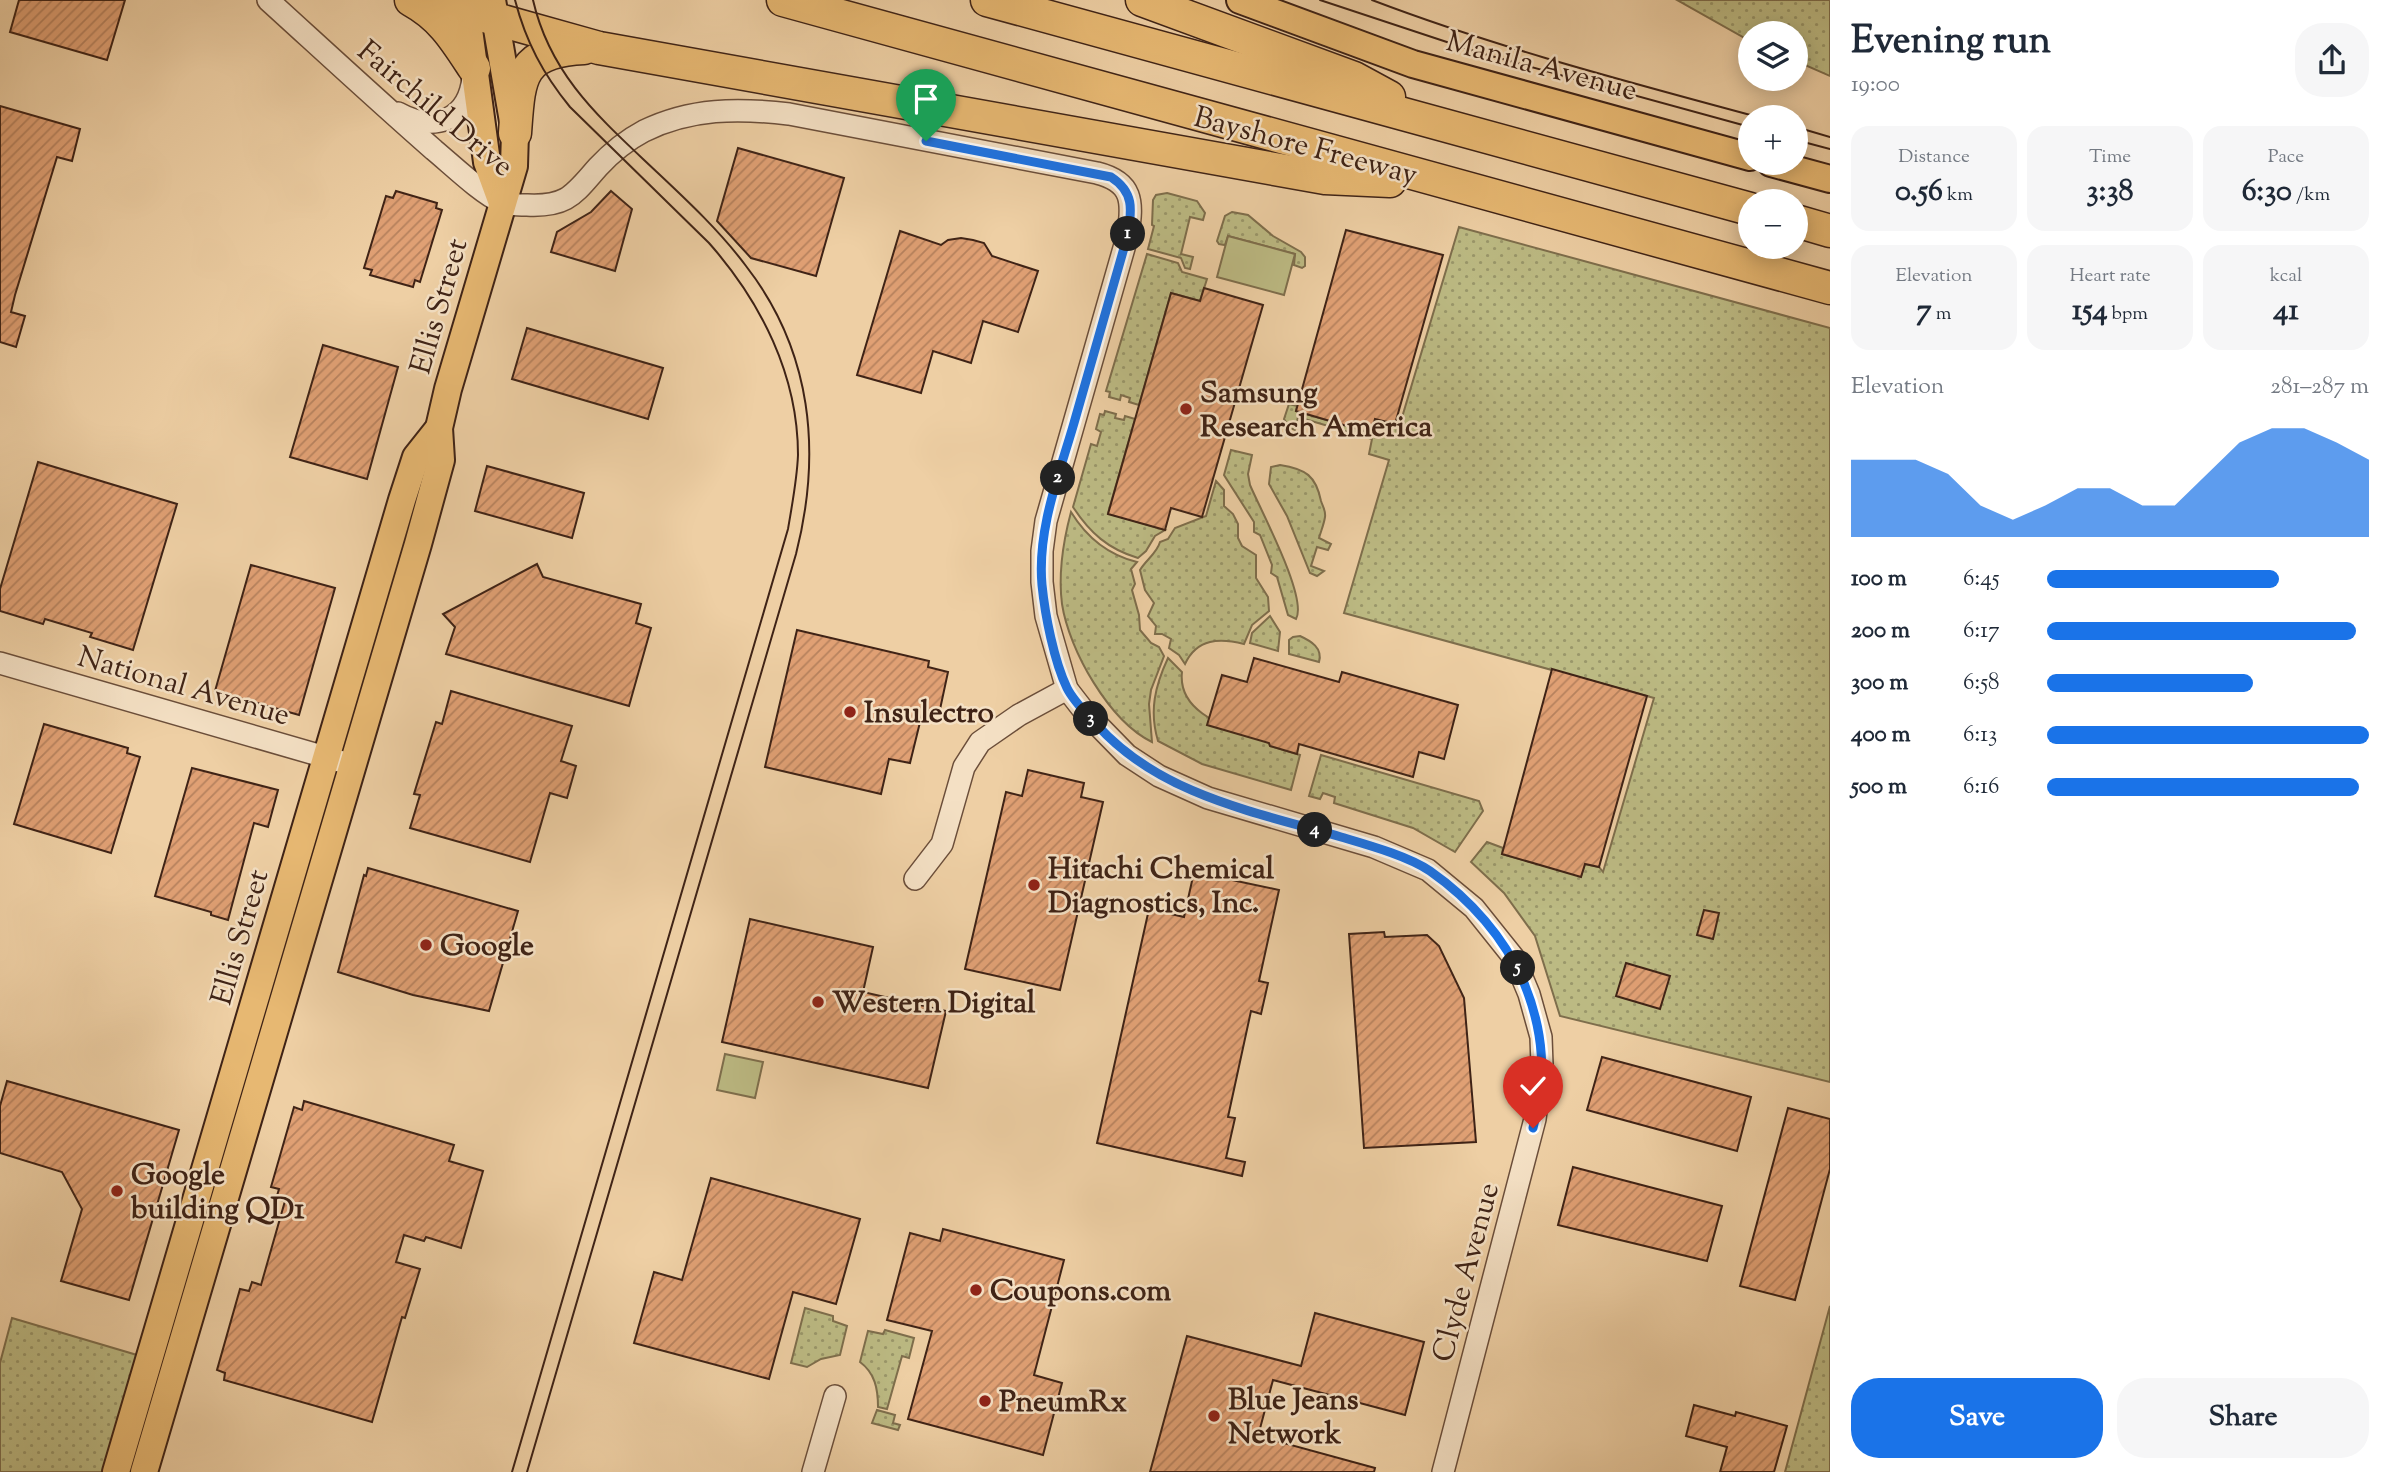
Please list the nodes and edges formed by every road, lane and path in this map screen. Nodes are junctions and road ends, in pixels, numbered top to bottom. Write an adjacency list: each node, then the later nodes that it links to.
1 (268, 0): 10 (street, Fairchild Drive)
2 (411, 0): 9 (highway)
3 (783, 0): 16 (highway, Bayshore Freeway)
4 (987, 0): 11 (highway, Bayshore Freeway)
5 (1142, 0): 11 (highway)
6 (1240, 0): 13 (main road, Manila Avenue)
7 (473, 6): 8 (highway); 9 (main road); 12 (main road, Ellis Street)
8 (599, 48): 12 (highway); 16 (highway)
9 (474, 68): 10 (street); 18 (main road)
10 (378, 102): 18 (street, Fairchild Drive)
11 (1436, 123): 19 (highway, Bayshore Freeway)
12 (515, 133): 18 (main road, Ellis Street)
13 (1738, 154)
14 (1808, 173): 15 (main road)
15 (1830, 179)
16 (1437, 181): 22 (highway, Bayshore Freeway)
17 (1129, 198): 18 (street, Fairchild Drive); 25 (street, Clyde Avenue)
18 (502, 203): 23 (main road, Ellis Street)
19 (1738, 206)
20 (1808, 225): 21 (highway)
21 (1830, 231)
22 (1830, 288)
23 (439, 428): 26 (main road, Ellis Street); 27 (main road, Ellis Street)
24 (0, 663): 26 (street, National Avenue)
25 (1067, 689): 28 (street); 33 (street, Clyde Avenue)
26 (327, 757): 27 (street, National Avenue); 30 (main road, Ellis Street)
27 (353, 765): 31 (main road, Ellis Street)
28 (915, 879)
29 (835, 1396): 32 (street)
30 (116, 1472)
31 (144, 1472)
32 (813, 1472)
33 (1443, 1472)

